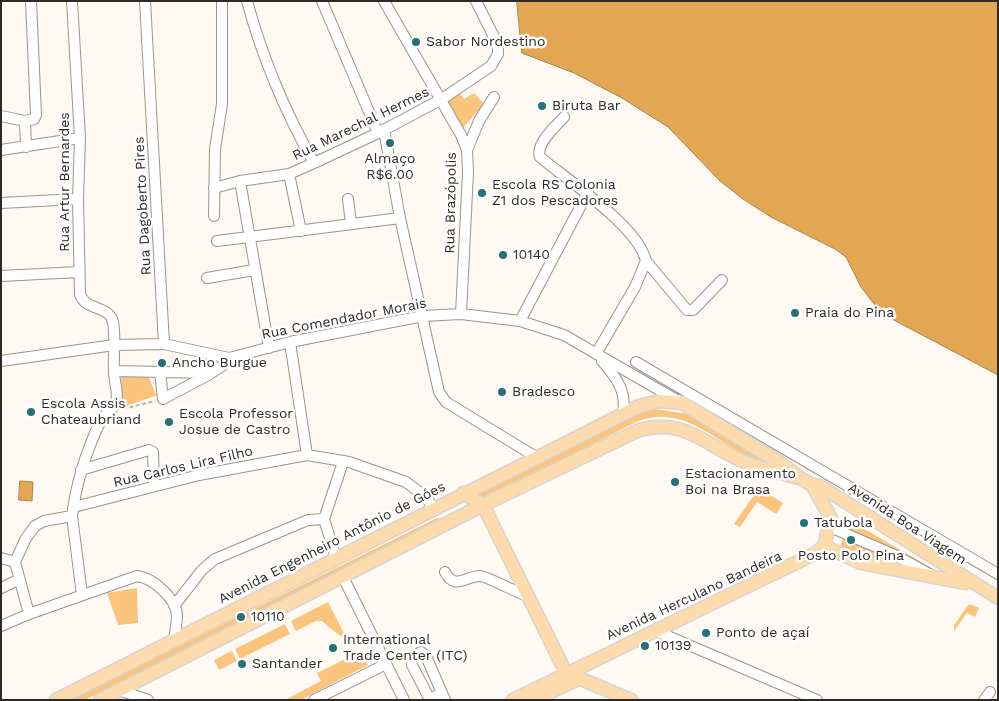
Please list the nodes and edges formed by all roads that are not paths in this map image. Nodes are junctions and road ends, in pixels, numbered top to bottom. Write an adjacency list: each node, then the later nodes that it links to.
1 (31, 1): 13 (street)
2 (72, 1): 15 (street, Rua Artur Bernardes)
3 (145, 1): 43 (street, Rua Dagoberto Pires)
4 (222, 1): 22 (street)
5 (247, 1): 19 (street)
6 (322, 1): 14 (street)
7 (384, 1): 10 (street, Rua Brazópolis)
8 (476, 1): 10 (street, Rua Marechal Hermes)
9 (494, 97): 18 (street)
10 (442, 99): 14 (street, Rua Marechal Hermes); 18 (street, Rua Brazópolis)
11 (1, 116): 13 (street)
12 (564, 116): 23 (street)
13 (25, 121): 16 (street)
14 (381, 132): 19 (street, Rua Marechal Hermes); 28 (street)
15 (80, 138): 16 (street); 24 (street, Rua Artur Bernardes)
16 (26, 147): 17 (street)
17 (1, 150)
18 (467, 150): 39 (street, Rua Brazópolis)
19 (314, 163): 20 (street, Rua Marechal Hermes)
20 (289, 174): 21 (street, Rua Marechal Hermes); 30 (street)
21 (240, 181): 22 (street, Rua Marechal Hermes); 31 (street)
22 (214, 188): 27 (street)
23 (588, 192): 33 (street); 41 (street)
24 (78, 199): 26 (street); 35 (street, Rua Artur Bernardes)
25 (348, 199): 29 (street)
26 (1, 203)
27 (214, 216)
28 (400, 218): 29 (street); 40 (street)
29 (351, 224): 30 (street)
30 (302, 231): 31 (street)
31 (248, 236): 32 (street); 34 (street)
32 (217, 241)
33 (646, 261): 38 (street); 46 (street)
34 (254, 270): 37 (street); 45 (street)
35 (79, 272): 36 (street); 44 (street, Rua Artur Bernardes)
36 (1, 276)
37 (207, 278)
38 (722, 280)
39 (461, 314): 40 (street, Rua Comendador Morais); 41 (street, Rua Comendador Morais)
40 (423, 316): 42 (street, Rua Comendador Morais); 56 (street)
41 (520, 321): 46 (street, Rua Comendador Morais)
42 (290, 342): 45 (street, Rua Comendador Morais); 55 (street)
43 (164, 344): 44 (street); 47 (street)
44 (114, 345): 48 (street); 50 (street)
45 (269, 348): 47 (street, Rua Comendador Morais)
46 (596, 354): 53 (street, Rua Comendador Morais); 54 (street)
47 (229, 358): 52 (street)
48 (1, 361)
49 (636, 362): 73 (street)
50 (114, 372): 51 (street); 58 (street)
51 (160, 372): 52 (street); 52 (street)
52 (211, 373)
53 (684, 404): 54 (main road, Avenida Boa Viagem); 59 (main road, Avenida Boa Viagem)
54 (623, 414): 56 (main road, Avenida Engenheiro Antônio de Góes)
55 (307, 455): 57 (street, Rua Carlos Lira Filho); 61 (street, Rua Carlos Lira Filho)
56 (536, 457): 62 (main road, Avenida Engenheiro Antônio de Góes)
57 (343, 462): 64 (street, Rua Carlos Lira Filho); 66 (street)
58 (81, 470): 61 (street); 65 (street)
59 (800, 478): 60 (main road, Avenida Boa Viagem); 63 (main road, Avenida Boa Viagem)
60 (812, 485): 67 (main road); 77 (main road, Avenida Boa Viagem)
61 (154, 486): 65 (street, Rua Carlos Lira Filho)
62 (464, 493): 63 (main road); 64 (main road, Avenida Engenheiro Antônio de Góes)
63 (483, 505): 74 (main road); 80 (main road)
64 (433, 508): 70 (main road, Avenida Engenheiro Antônio de Góes)
65 (73, 512): 71 (street, Rua Carlos Lira Filho); 79 (street)
66 (324, 520): 70 (street); 82 (street)
67 (830, 527): 68 (main road); 75 (street)
68 (824, 546): 75 (main road); 85 (main road, Avenida Herculano Bandeira)
69 (1, 558): 71 (street)
70 (336, 558): 86 (main road, Avenida Engenheiro Antônio de Góes)
71 (15, 562): 76 (street)
72 (445, 572): 80 (street)
73 (998, 574)
74 (343, 577): 87 (street); 90 (main road)
75 (933, 577): 77 (main road)
76 (18, 580): 78 (street); 83 (street)
77 (974, 585): 81 (main road, Avenida Boa Viagem)
78 (1, 588)
79 (82, 595): 82 (street); 83 (street)
80 (528, 596): 88 (main road)
81 (998, 598)
82 (174, 606): 86 (street)
83 (29, 614): 84 (street)
84 (1, 626)
85 (656, 631): 88 (main road, Avenida Herculano Bandeira); 99 (street)
86 (174, 640): 91 (main road, Avenida Engenheiro Antônio de Góes)
87 (386, 664): 94 (street); 95 (street)
88 (566, 673): 89 (main road); 96 (main road, Avenida Herculano Bandeira)
89 (578, 679): 97 (main road); 98 (main road)
90 (120, 690): 92 (main road); 93 (street)
91 (56, 700)
92 (100, 700)
93 (148, 700)
94 (314, 700)
95 (404, 700)
96 (513, 700)
97 (534, 700)
98 (631, 700)
99 (817, 700)

